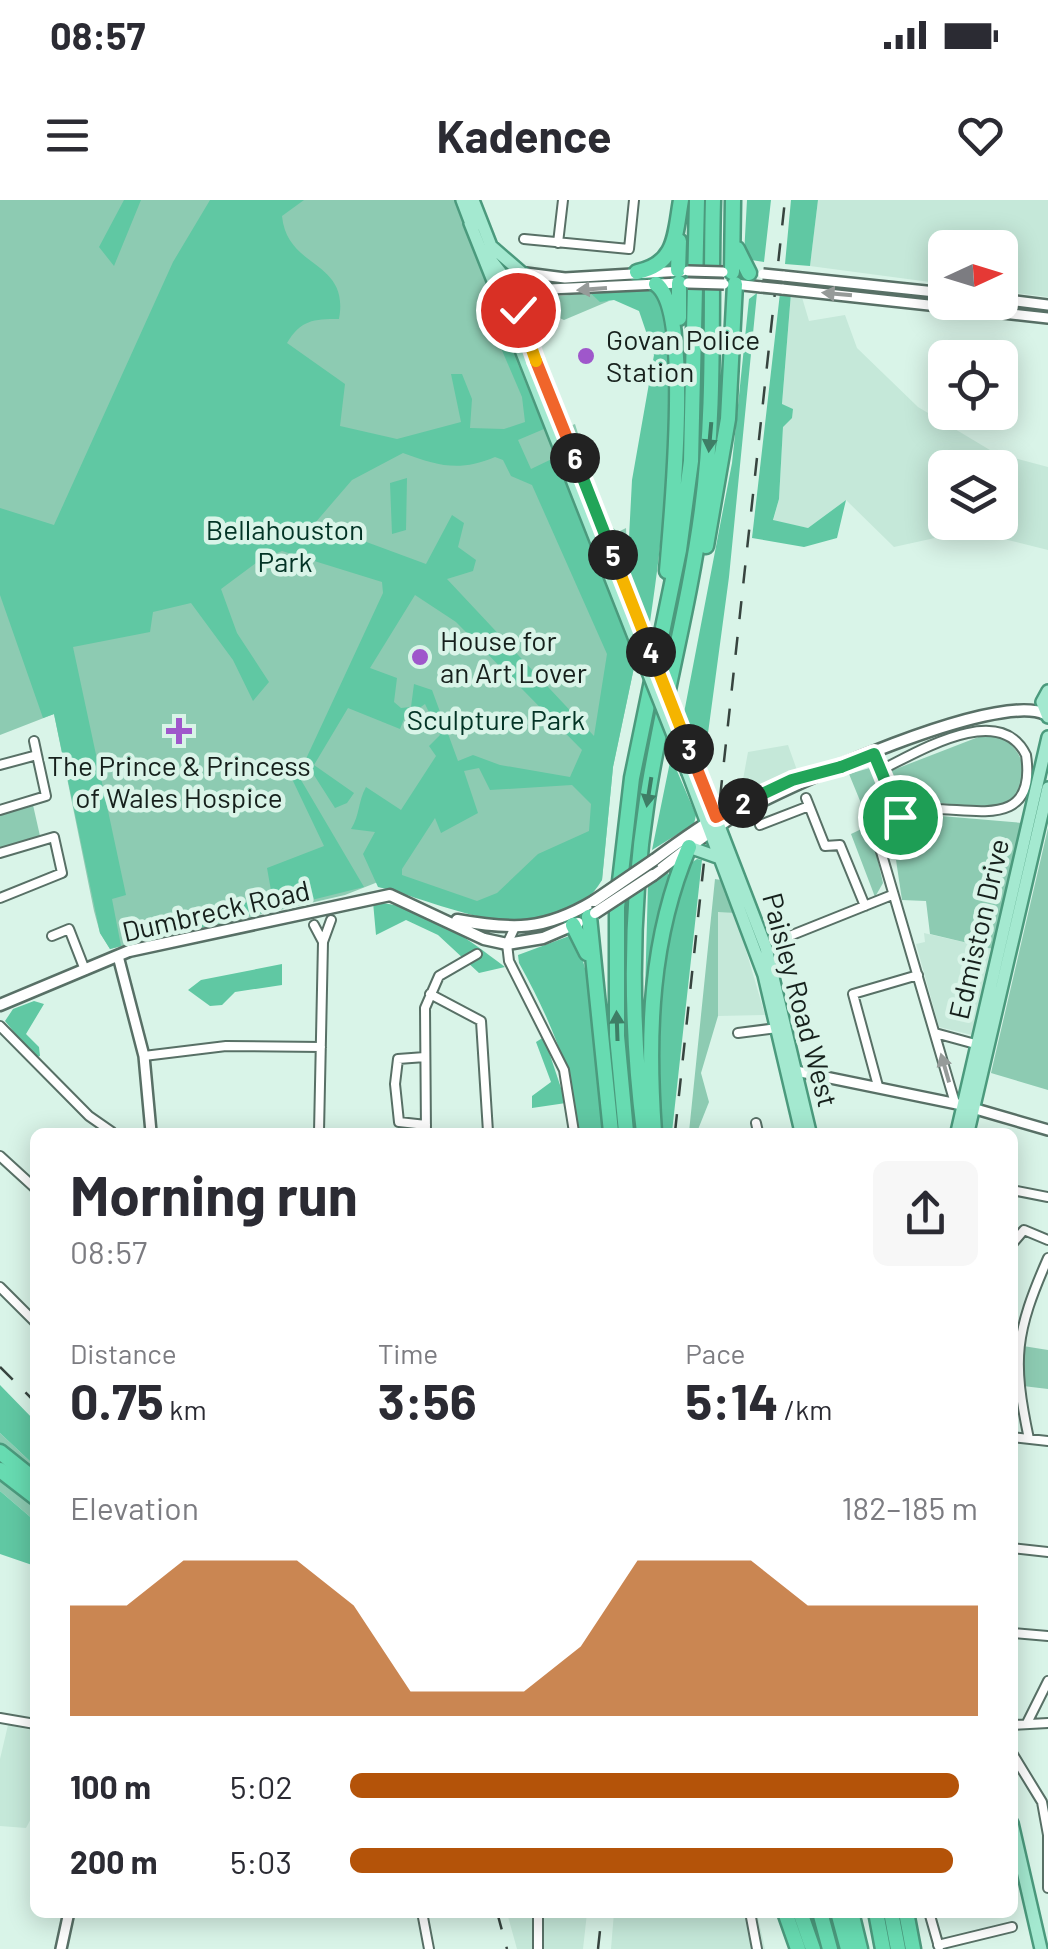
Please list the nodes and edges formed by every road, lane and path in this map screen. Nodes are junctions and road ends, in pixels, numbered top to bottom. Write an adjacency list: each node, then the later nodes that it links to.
1 (462, 200): 9 (main road)
2 (472, 200): 14 (main road)
3 (563, 200): 12 (street)
4 (634, 200): 12 (street)
5 (681, 200): 13 (highway); 15 (highway)
6 (696, 200): 29 (highway)
7 (713, 200): 35 (highway, one-way to 35)
8 (733, 200): 10 (highway)
9 (470, 223): 18 (main road); 24 (main road)
10 (734, 229): 16 (highway); 17 (highway)
11 (524, 239): 12 (street)
12 (558, 243)
13 (637, 272): 14 (street); 15 (street)
14 (524, 273): 18 (main road); 20 (main road)
15 (683, 277): 16 (street, bridge); 19 (street); 27 (highway)
16 (728, 278): 17 (street); 26 (highway)
17 (756, 280): 21 (street, bridge); 25 (street, one-way to 17, bridge); 26 (highway)
18 (510, 284): 20 (main road); 24 (main road)
19 (656, 284): 20 (street, one-way to 20); 27 (highway)
20 (526, 291): 28 (main road)
21 (928, 291)
22 (1018, 301): 23 (street)
23 (1048, 305)
24 (508, 317): 28 (main road)
25 (1048, 318)
26 (734, 326): 35 (highway)
27 (677, 354): 29 (highway)
28 (625, 600): 40 (main road, bridge); 40 (main road, bridge)
29 (662, 631): 88 (highway, one-way to 29)
30 (1046, 694): 31 (main road); 32 (main road)
31 (1012, 709): 32 (main road); 36 (main road)
32 (1047, 716)
33 (1048, 737): 74 (main road, Edmiston Drive)
34 (34, 741): 37 (street)
35 (656, 749): 90 (highway, one-way to 90)
36 (874, 754): 39 (street); 44 (main road)
37 (37, 755): 38 (street); 42 (street)
38 (0, 765)
39 (881, 770): 43 (street); 43 (street)
40 (692, 771): 44 (main road, Paisley Road West)
41 (1048, 788): 74 (main road, Edmiston Drive)
42 (0, 810)
43 (900, 817): 50 (street)
44 (713, 825): 46 (main road); 48 (main road, Paisley Road West); 49 (main road, Dumbreck Road); 78 (main road, Paisley Road West)
45 (760, 825): 52 (street)
46 (689, 848): 48 (main road); 49 (highway)
47 (0, 852): 51 (street)
48 (720, 858): 71 (main road, Paisley Road West)
49 (666, 866): 53 (main road, Dumbreck Road, bridge); 53 (main road, Dumbreck Road, bridge); 91 (highway)
50 (892, 895): 52 (street); 67 (street)
51 (0, 898)
52 (864, 906): 60 (street)
53 (592, 909): 57 (main road, Dumbreck Road); 58 (main road, Dumbreck Road); 65 (highway)
54 (446, 918): 58 (main road, Dumbreck Road); 62 (main road, Dumbreck Road); 64 (main road, Dumbreck Road)
55 (331, 920): 61 (street)
56 (314, 925): 61 (street)
57 (573, 925): 62 (main road, Dumbreck Road); 65 (highway)
58 (514, 930): 62 (street)
59 (52, 936): 66 (street)
60 (782, 939)
61 (323, 942): 75 (street)
62 (507, 944): 87 (street)
63 (477, 954): 68 (street)
64 (118, 956): 66 (main road, Dumbreck Road); 76 (street)
65 (591, 968): 89 (highway)
66 (85, 970): 69 (main road, Dumbreck Road)
67 (918, 975): 73 (street); 79 (street)
68 (430, 994): 77 (street); 86 (street)
69 (0, 1005)
70 (0, 1026): 81 (street)
71 (777, 1028): 72 (street); 92 (main road, Paisley Road West)
72 (738, 1033)
73 (935, 1033): 74 (street); 80 (street, one-way to 73)
74 (984, 1046): 80 (main road, Edmiston Drive)
75 (321, 1047): 76 (street); 83 (street)
76 (144, 1056): 82 (street)
77 (425, 1057): 84 (street); 85 (street)
78 (796, 1071): 79 (street); 93 (main road, Paisley Road West)
79 (878, 1086): 80 (street)
80 (964, 1105): 94 (main road, Edmiston Drive); 95 (main road, Edmiston Drive); 96 (street)
81 (106, 1128)
82 (150, 1128)
83 (320, 1128)
84 (422, 1128)
85 (426, 1128)
86 (488, 1128)
87 (573, 1128)
88 (621, 1128)
89 (621, 1128)
90 (644, 1128)
91 (654, 1128)
92 (801, 1128)
93 (809, 1128)
94 (958, 1128)
95 (967, 1128)
96 (1048, 1130)
97 (0, 1156): 98 (street)
98 (30, 1183)
99 (1018, 1191): 100 (street)
100 (1048, 1197)
101 (1018, 1237): 102 (street)
102 (1048, 1240)
103 (1048, 1258): 106 (street)
104 (0, 1287): 105 (street)
105 (30, 1317)
106 (1018, 1346)
107 (1018, 1388): 109 (street)
108 (1018, 1438): 109 (street)
109 (1028, 1439): 110 (street)
110 (1048, 1441)
111 (2, 1458): 112 (highway); 113 (highway)
112 (30, 1477)
113 (30, 1492)
114 (1018, 1549): 115 (street)
115 (1048, 1552)
116 (1018, 1634): 117 (street)
117 (1048, 1636)
118 (1048, 1681): 122 (street)
119 (0, 1718): 120 (street)
120 (30, 1723)
121 (1048, 1723): 122 (street)
122 (1028, 1724): 123 (street)
123 (1018, 1725)
124 (1018, 1763): 125 (street)
125 (1048, 1836): 127 (street)
126 (1018, 1849): 155 (main road)
127 (1048, 1888)
128 (68, 1918): 143 (street)
129 (423, 1918): 144 (street)
130 (538, 1918): 145 (street)
131 (751, 1918): 146 (street)
132 (787, 1918): 147 (highway)
133 (802, 1918): 148 (highway)
134 (822, 1918): 149 (highway)
135 (840, 1918): 150 (highway)
136 (852, 1918): 151 (highway)
137 (877, 1918): 152 (highway)
138 (892, 1918): 153 (highway)
139 (907, 1918): 154 (highway)
140 (931, 1918): 142 (street)
141 (1012, 1926): 142 (street)
142 (938, 1947)
143 (61, 1949)
144 (429, 1949)
145 (538, 1949)
146 (756, 1949)
147 (798, 1949)
148 (812, 1949)
149 (830, 1949)
150 (848, 1949)
151 (860, 1949)
152 (883, 1949)
153 (898, 1949)
154 (913, 1949)
155 (1041, 1949)

